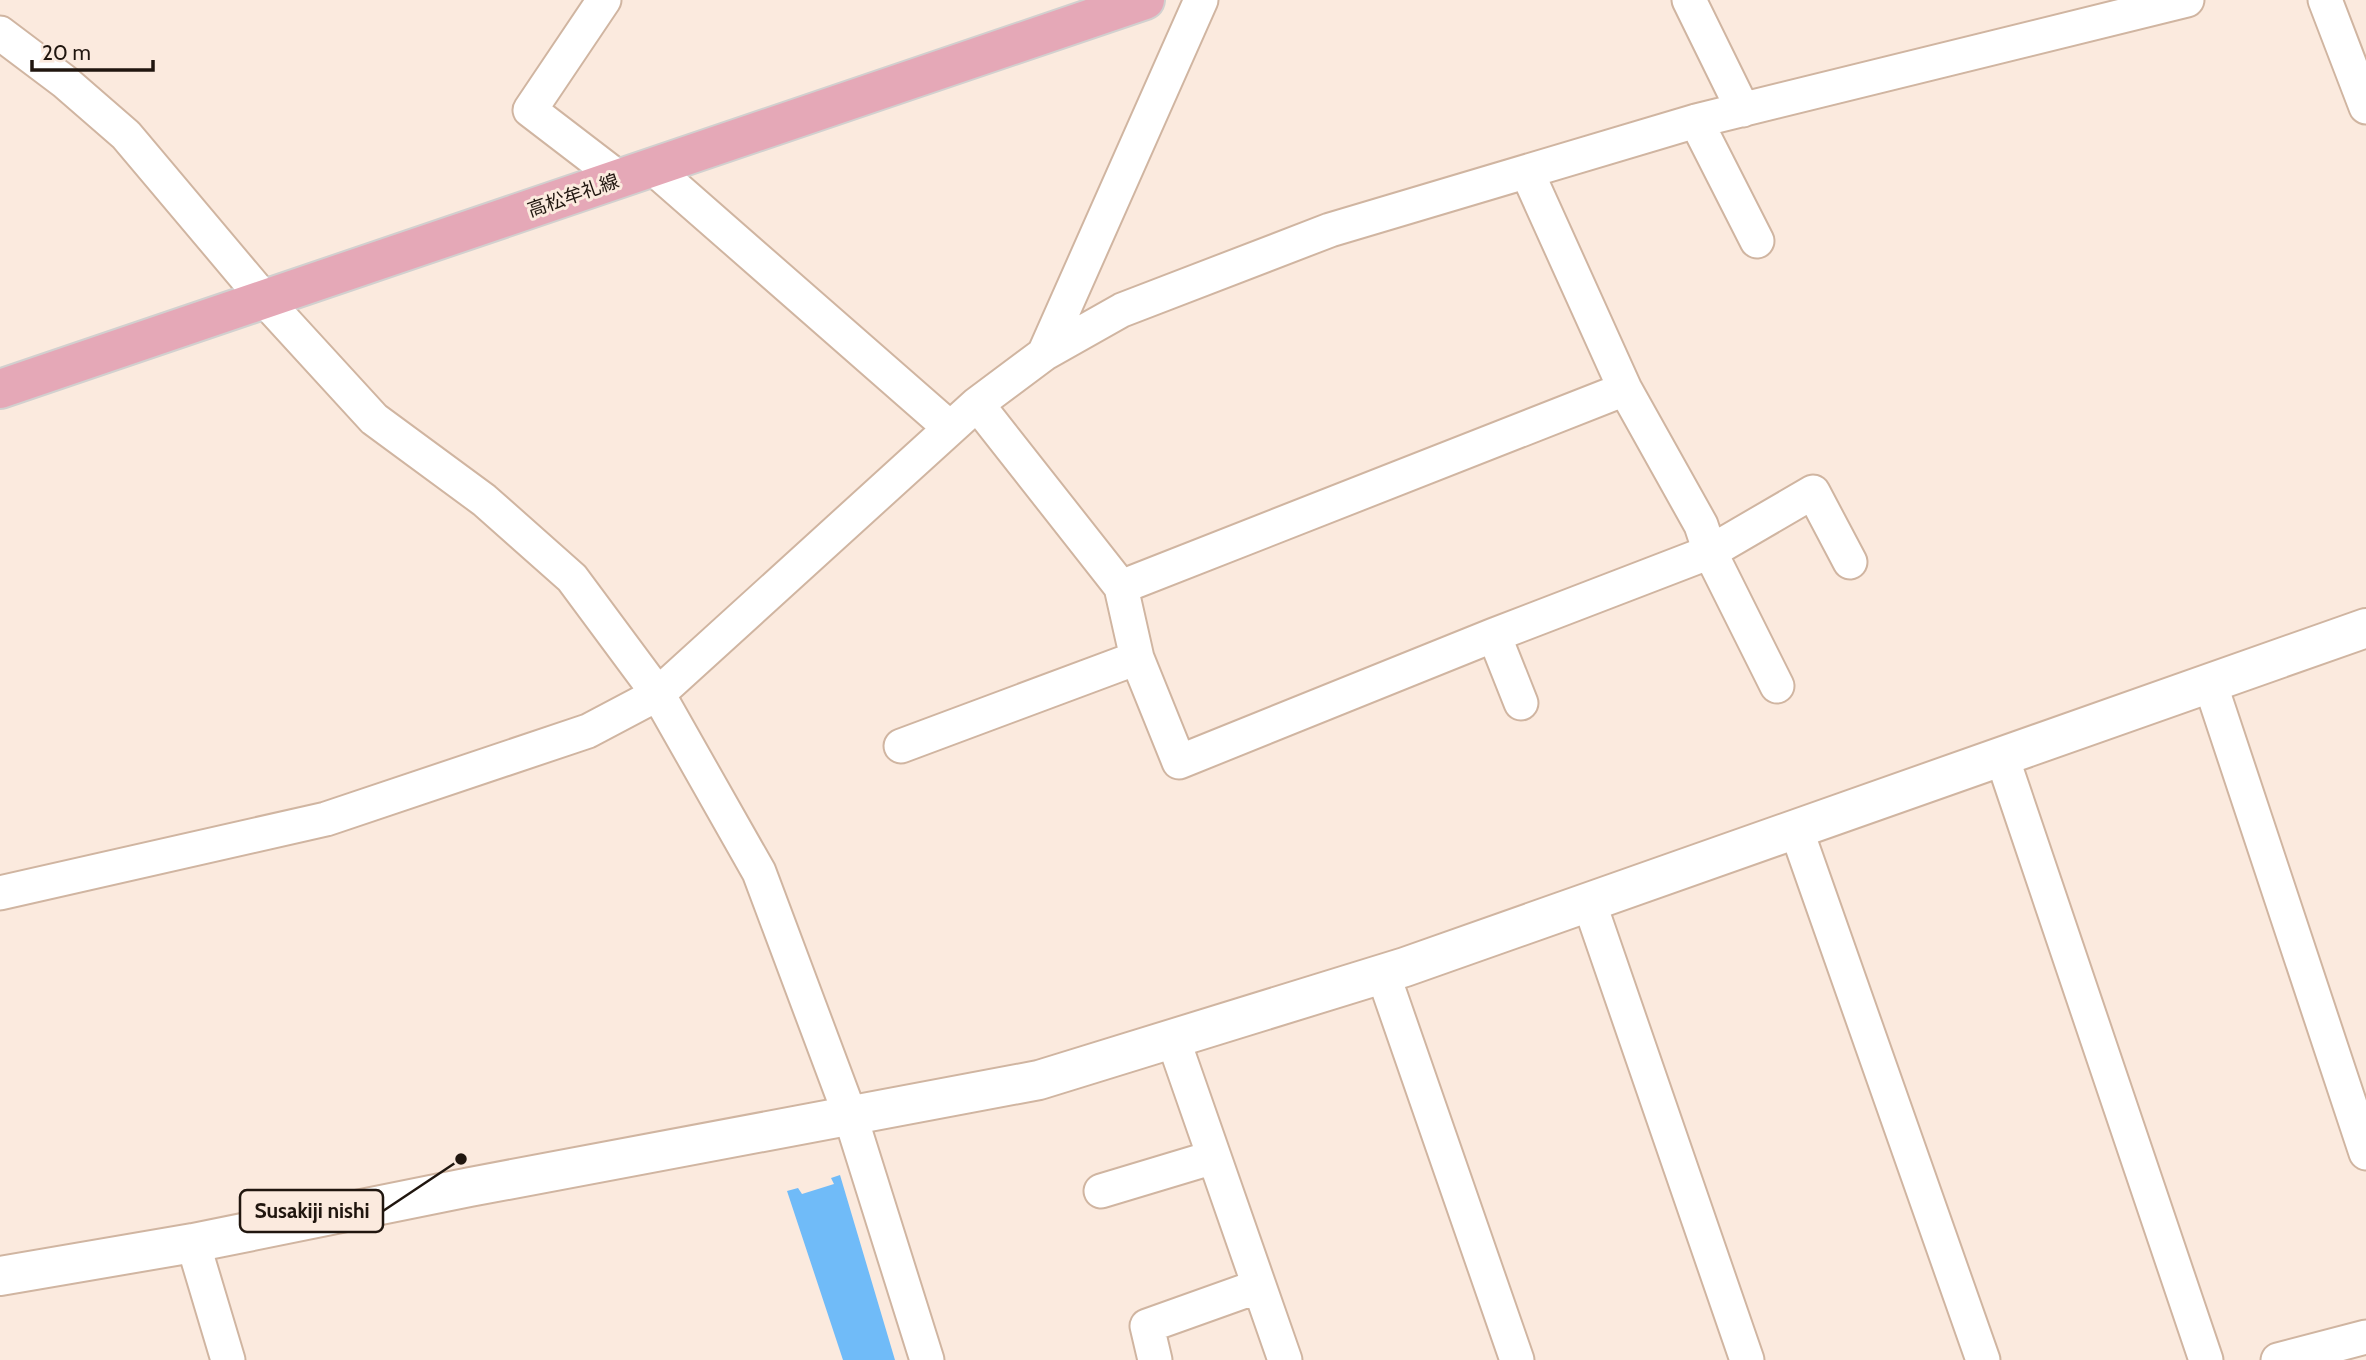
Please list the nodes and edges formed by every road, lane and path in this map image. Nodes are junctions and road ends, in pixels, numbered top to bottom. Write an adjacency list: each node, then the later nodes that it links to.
1 (604, 0): 12 (street)
2 (1145, 0): 12 (main road, 高松牟礼線)
3 (1201, 0): 15 (street)
4 (1689, 0): 9 (street)
5 (2186, 0): 9 (street)
6 (2325, 0): 8 (street)
7 (0, 33): 14 (street)
8 (2366, 107)
9 (1742, 110): 10 (street)
10 (1696, 121): 11 (street); 13 (street)
11 (1527, 172): 15 (street); 17 (street)
12 (636, 173): 14 (main road, 高松牟礼線); 19 (street)
13 (1757, 241)
14 (265, 300): 16 (main road, 高松牟礼線); 28 (street)
15 (1044, 354): 18 (street)
16 (0, 389)
17 (1625, 389): 20 (street); 22 (street)
18 (976, 404): 19 (street); 22 (street)
19 (950, 428): 28 (street)
20 (1710, 552): 21 (street); 24 (street); 27 (street)
21 (1850, 562)
22 (1121, 587): 25 (street)
23 (2366, 628): 26 (street)
24 (1494, 635): 25 (street); 29 (street)
25 (1137, 658): 30 (street)
26 (2210, 683): 31 (street); 38 (street)
27 (1777, 686)
28 (658, 694): 33 (street); 37 (street)
29 (1521, 703)
30 (901, 746)
31 (2002, 757): 32 (street); 52 (street)
32 (1796, 829): 34 (street); 51 (street)
33 (0, 893)
34 (1589, 902): 35 (street); 50 (street)
35 (1383, 974): 36 (street); 49 (street)
36 (1173, 1039): 37 (street); 39 (street)
37 (850, 1115): 41 (street); 46 (street)
38 (2366, 1153)
39 (1214, 1157): 40 (street); 43 (street)
40 (1101, 1191)
41 (193, 1243): 42 (street); 45 (street)
42 (0, 1276)
43 (1259, 1286): 47 (street); 48 (street)
44 (2366, 1337): 53 (street)
45 (228, 1360)
46 (927, 1360)
47 (1156, 1360)
48 (1285, 1360)
49 (1517, 1360)
50 (1747, 1360)
51 (1983, 1360)
52 (2206, 1360)
53 (2278, 1360)

